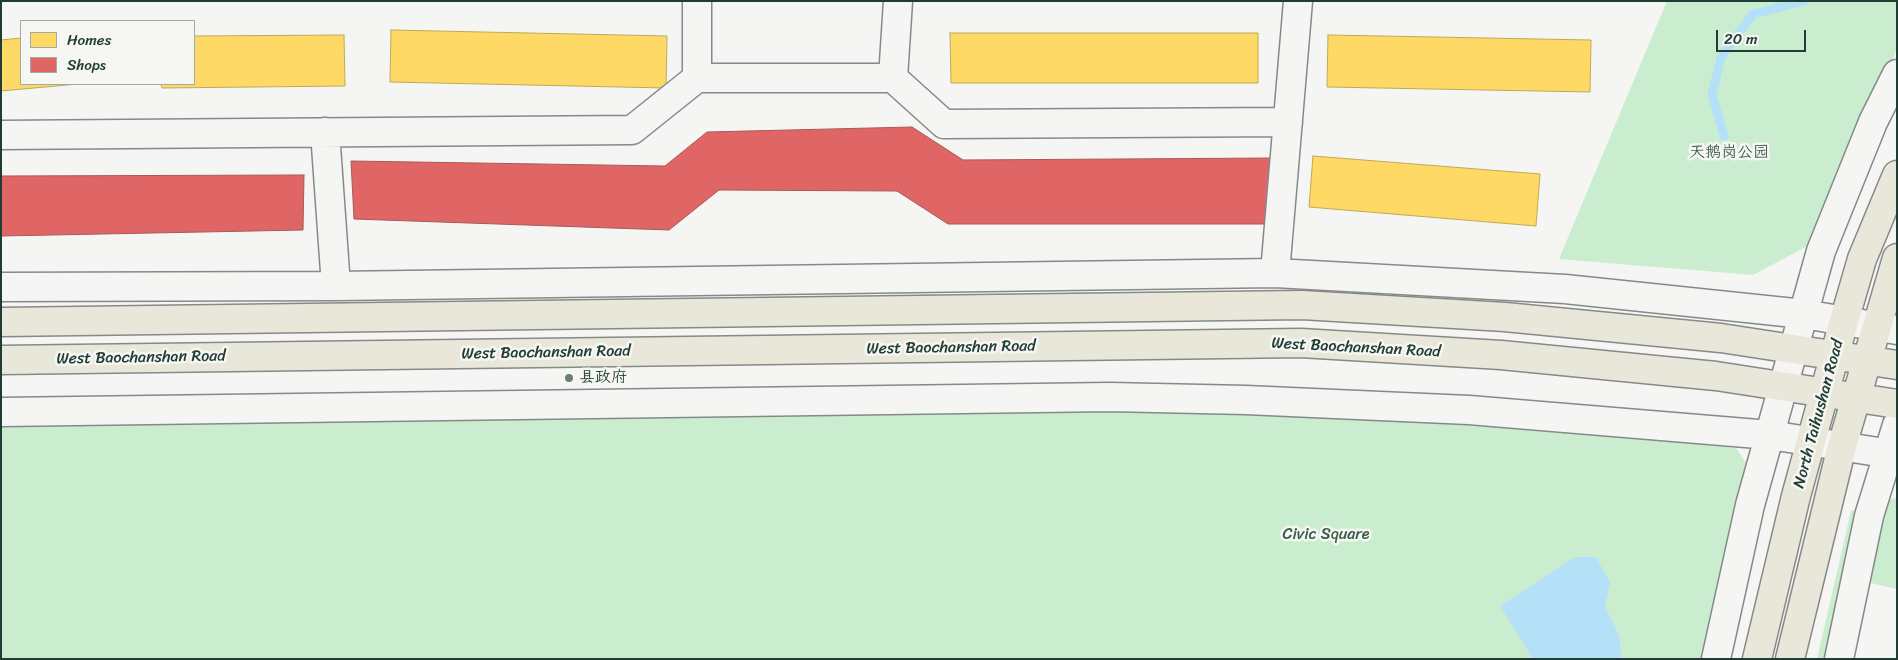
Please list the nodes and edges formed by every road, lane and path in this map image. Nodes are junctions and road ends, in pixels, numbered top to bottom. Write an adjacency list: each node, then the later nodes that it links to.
1 (697, 1): 5 (street)
2 (898, 1): 6 (street)
3 (1298, 1): 7 (street)
4 (1897, 74): 15 (street)
5 (697, 78): 6 (street); 8 (street)
6 (893, 78): 7 (street)
7 (1288, 122): 12 (street)
8 (325, 132): 9 (street); 13 (street)
9 (1, 135)
10 (1897, 175): 16 (main road, North Taihushan Road)
11 (1897, 258): 18 (main road, North Taihushan Road)
12 (1275, 273): 13 (street); 15 (street)
13 (336, 286): 14 (street)
14 (1, 288)
15 (1804, 314): 16 (street); 19 (street)
16 (1844, 321): 18 (street); 20 (main road, North Taihushan Road)
17 (1, 322): 19 (main road)
18 (1886, 328): 22 (main road, North Taihushan Road)
19 (1794, 349): 20 (main road); 24 (street)
20 (1834, 356): 22 (main road); 25 (main road, North Taihushan Road)
21 (1, 360): 24 (main road, West Baochanshan Road)
22 (1866, 361): 23 (main road); 26 (main road, North Taihushan Road)
23 (1897, 365)
24 (1784, 386): 25 (main road, West Baochanshan Road); 30 (street)
25 (1824, 393): 26 (main road, West Baochanshan Road); 31 (main road, North Taihushan Road)
26 (1855, 398): 27 (main road, West Baochanshan Road); 32 (main road, North Taihushan Road)
27 (1897, 404)
28 (1, 412): 30 (street)
29 (1897, 425): 33 (street)
30 (1770, 435): 31 (street); 34 (street)
31 (1810, 441): 32 (street); 35 (main road, North Taihushan Road)
32 (1842, 446): 33 (street); 36 (main road, North Taihushan Road)
33 (1892, 454): 37 (street)
34 (1716, 659)
35 (1757, 659)
36 (1790, 659)
37 (1839, 659)

